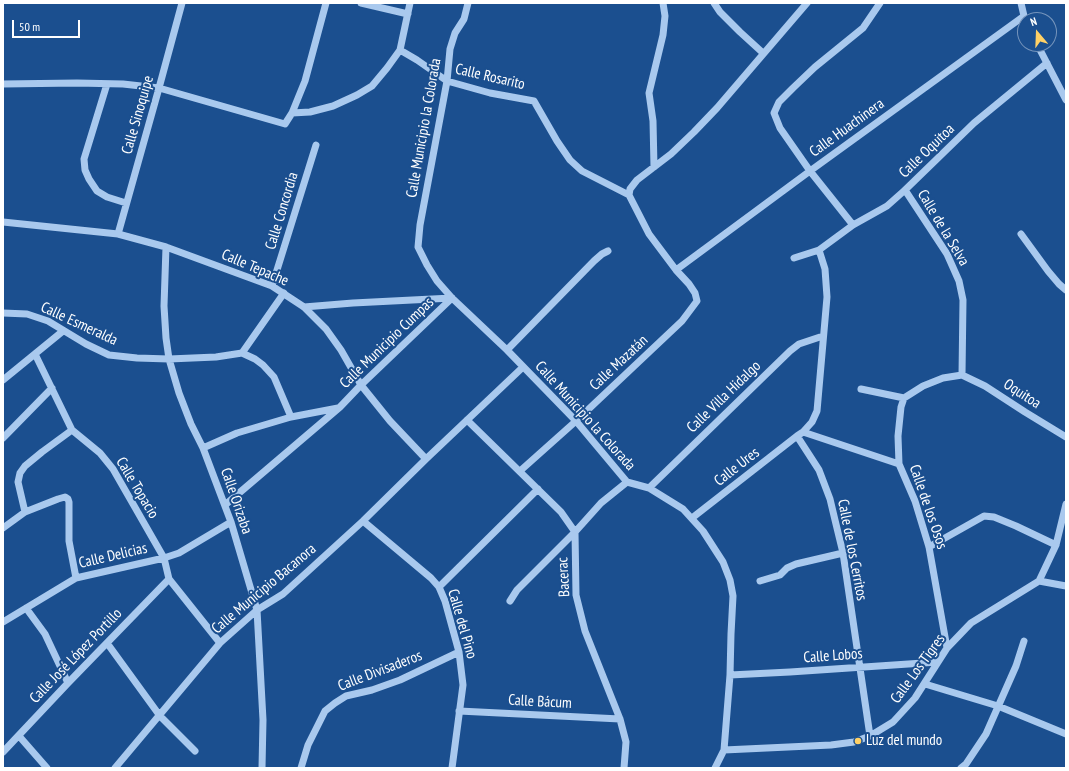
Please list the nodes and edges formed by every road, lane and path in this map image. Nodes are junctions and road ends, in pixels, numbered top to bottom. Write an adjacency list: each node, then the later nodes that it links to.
1 (182, 3): 19 (street, Calle Sinoquipe)
2 (326, 3): 21 (street)
3 (361, 3): 10 (street)
4 (410, 3): 10 (street)
5 (468, 3): 16 (street, Calle Municipio la Colorada)
6 (663, 3): 23 (street)
7 (714, 3): 14 (street)
8 (807, 3): 14 (street)
9 (880, 3): 24 (street)
10 (408, 14): 12 (street)
11 (1017, 24): 24 (street, Calle Huachinera)
12 (400, 50): 16 (street, Calle Rosarito); 21 (street)
13 (1041, 52): 15 (street)
14 (763, 53): 23 (street)
15 (1046, 63): 20 (street); 25 (street, Calle Oquitoa)
16 (447, 81): 26 (street, Calle Rosarito); 40 (street, Calle Municipio la Colorada)
17 (3, 84): 18 (street)
18 (107, 84): 19 (street); 27 (street)
19 (159, 88): 21 (street); 27 (street, Calle Sinoquipe)
20 (1066, 100)
21 (292, 113)
22 (316, 145): 37 (street, Calle Concordia)
23 (654, 167): 26 (street)
24 (810, 171): 29 (street); 36 (street, Calle Huachinera)
25 (905, 190): 29 (street, Calle Oquitoa); 50 (street, Calle de la Selva)
26 (630, 195): 36 (street)
27 (126, 203): 30 (street, Calle Sinoquipe)
28 (3, 222): 30 (street, Calle Tepache)
29 (852, 225): 33 (street, Calle Oquitoa)
30 (118, 234): 32 (street, Calle Tepache)
31 (1021, 234): 38 (street)
32 (166, 247): 37 (street, Calle Tepache); 48 (street, Calle Orizaba)
33 (819, 250): 35 (street, Calle Oquitoa); 44 (street)
34 (608, 251): 45 (street)
35 (794, 258)
36 (676, 270): 59 (street, Calle Mazatán)
37 (272, 286): 39 (street, Calle Tepache)
38 (1066, 290)
39 (284, 293): 41 (street, Calle Tepache); 46 (street)
40 (452, 298): 41 (street); 45 (street, Calle Municipio la Colorada); 52 (street, Calle Municipio Cumpas)
41 (304, 307): 52 (street, Calle Tepache)
42 (3, 313): 43 (street, Calle Esmeralda)
43 (64, 331): 47 (street); 48 (street, Calle Esmeralda)
44 (823, 336): 61 (street); 69 (street, Calle Villa Hidalgo)
45 (507, 350): 49 (street, Calle Municipio la Colorada)
46 (242, 353): 48 (street, Calle Esmeralda); 57 (street)
47 (35, 354): 51 (street); 53 (street, Calle Topacio)
48 (169, 359): 64 (street, Calle Orizaba)
49 (523, 367): 58 (street); 59 (street, Calle Municipio la Colorada)
50 (962, 375): 55 (street); 62 (street, Oquitoa)
51 (3, 380)
52 (361, 386): 56 (street, Calle Municipio Cumpas); 65 (street, Calle Tepache)
53 (52, 388): 60 (street, Calle Topacio); 63 (street)
54 (861, 389): 55 (street)
55 (904, 398): 66 (street, Calle de los Osos)
56 (340, 407): 57 (street, Calle Municipio Cumpas); 72 (street, Calle Municipio Cumpas)
57 (290, 417): 64 (street, Calle Municipio Cumpas)
58 (467, 420): 65 (street, Calle Municipio Bacanora); 67 (street)
59 (576, 421): 67 (street, Calle Mazatán); 68 (street, Calle Municipio la Colorada)
60 (72, 430): 73 (street); 83 (street, Calle Topacio)
61 (800, 434): 66 (street); 74 (street, Calle Ures); 82 (street, Calle de los Cerritos)
62 (1066, 437)
63 (3, 438)
64 (203, 448): 72 (street, Calle Orizaba)
65 (426, 459): 75 (street, Calle Municipio Bacanora)
66 (899, 464): 81 (street, Calle de los Osos)
67 (520, 471): 70 (street)
68 (627, 482): 69 (street, Calle Municipio la Colorada); 79 (street)
69 (649, 488): 74 (street, Calle Municipio la Colorada)
70 (538, 489): 79 (street); 89 (street)
71 (1066, 504): 77 (street)
72 (225, 505): 76 (street, Calle Orizaba)
73 (25, 512): 78 (street); 84 (street)
74 (692, 518): 101 (street, Calle Municipio la Colorada)
75 (363, 521): 89 (street, Calle del Pino); 92 (street, Calle Municipio Bacanora)
76 (231, 522): 83 (street, Calle Delicias); 92 (street, Calle Orizaba)
77 (1063, 527): 80 (street)
78 (3, 528)
79 (574, 532): 90 (street); 107 (street, Bacerac)
80 (1056, 545): 81 (street); 87 (street)
81 (930, 547): 97 (street, Calle de los Osos)
82 (843, 553): 86 (street); 100 (street, Calle de los Cerritos)
83 (164, 558): 84 (street, Calle Delicias); 85 (street, Calle Topacio)
84 (76, 578): 91 (street, Calle Delicias)
85 (169, 579): 95 (street, Calle José López Portillo); 96 (street)
86 (760, 581)
87 (1039, 581): 88 (street); 97 (street, Calle Los Tigres)
88 (1066, 586)
89 (439, 587): 98 (street, Calle del Pino)
90 (510, 601)
91 (26, 608): 93 (street, Calle Delicias); 102 (street)
92 (257, 610): 96 (street, Calle Municipio Bacanora); 116 (street, Calle Orizaba)
93 (3, 622)
94 (1024, 641): 104 (street)
95 (107, 643): 102 (street, Calle José López Portillo); 106 (street)
96 (220, 643): 106 (street, Calle Municipio Bacanora)
97 (947, 648): 99 (street, Calle Los Tigres)
98 (459, 652): 105 (street, Calle del Pino); 117 (street, Calle Divisaderos)
99 (938, 662): 100 (street, Calle Lobos); 103 (street, Calle Los Tigres)
100 (860, 668): 101 (street, Calle Lobos); 110 (street, Calle de los Cerritos)
101 (730, 675): 111 (street, Calle Municipio la Colorada)
102 (68, 683): 109 (street, Calle José López Portillo)
103 (925, 684): 104 (street); 110 (street, Calle Los Tigres)
104 (998, 706): 108 (street); 121 (street)
105 (459, 711): 107 (street, Calle Bácum); 118 (street, Calle del Pino)
106 (160, 716): 112 (street); 115 (street, Calle Municipio Bacanora)
107 (620, 719): 119 (street, Bacerac)
108 (1066, 734)
109 (19, 736): 113 (street, Calle José López Portillo); 114 (street)
110 (870, 736): 111 (street, Calle Los Tigres)
111 (724, 750): 120 (street, Calle Municipio la Colorada)
112 (195, 751)
113 (3, 752)
114 (47, 768)
115 (116, 768)
116 (262, 768)
117 (301, 768)
118 (452, 768)
119 (624, 768)
120 (715, 768)
121 (961, 768)

